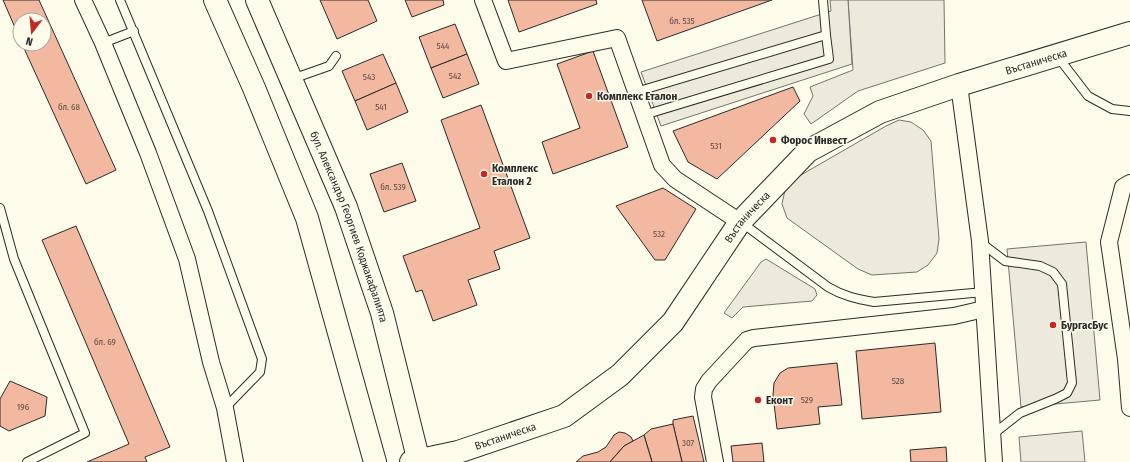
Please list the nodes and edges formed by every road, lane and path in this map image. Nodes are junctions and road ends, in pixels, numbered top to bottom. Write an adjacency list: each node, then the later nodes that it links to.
1 (83, 0): 10 (street)
2 (120, 0): 7 (lane)
3 (214, 0): 30 (street)
4 (257, 0): 13 (street, бул. Александър Георгиев Коджакафалията)
5 (483, 0): 15 (street)
6 (823, 0): 9 (lane)
7 (134, 31): 10 (lane); 24 (lane)
8 (1130, 33): 11 (street, Въстаническа)
9 (826, 35): 15 (lane); 17 (lane)
10 (103, 43): 24 (street)
11 (1057, 55): 14 (street, Въстаническа); 16 (lane)
12 (336, 56): 13 (lane)
13 (291, 80): 27 (street, бул. Александър Георгиев Коджакафалията)
14 (959, 85): 20 (street, Въстаническа); 21 (street)
15 (636, 92): 17 (street)
16 (1130, 111)
17 (644, 115): 20 (street)
18 (1130, 183): 25 (street)
19 (0, 208): 28 (lane)
20 (740, 222): 22 (lane); 27 (street, Въстаническа)
21 (980, 241): 22 (street); 26 (lane)
22 (984, 292): 23 (street)
23 (984, 309): 26 (street); 31 (street)
24 (225, 408): 29 (street)
25 (1130, 408)
26 (992, 435): 32 (street)
27 (416, 461)
28 (27, 462)
29 (235, 462)
30 (375, 462)
31 (715, 462)
32 (994, 462)

